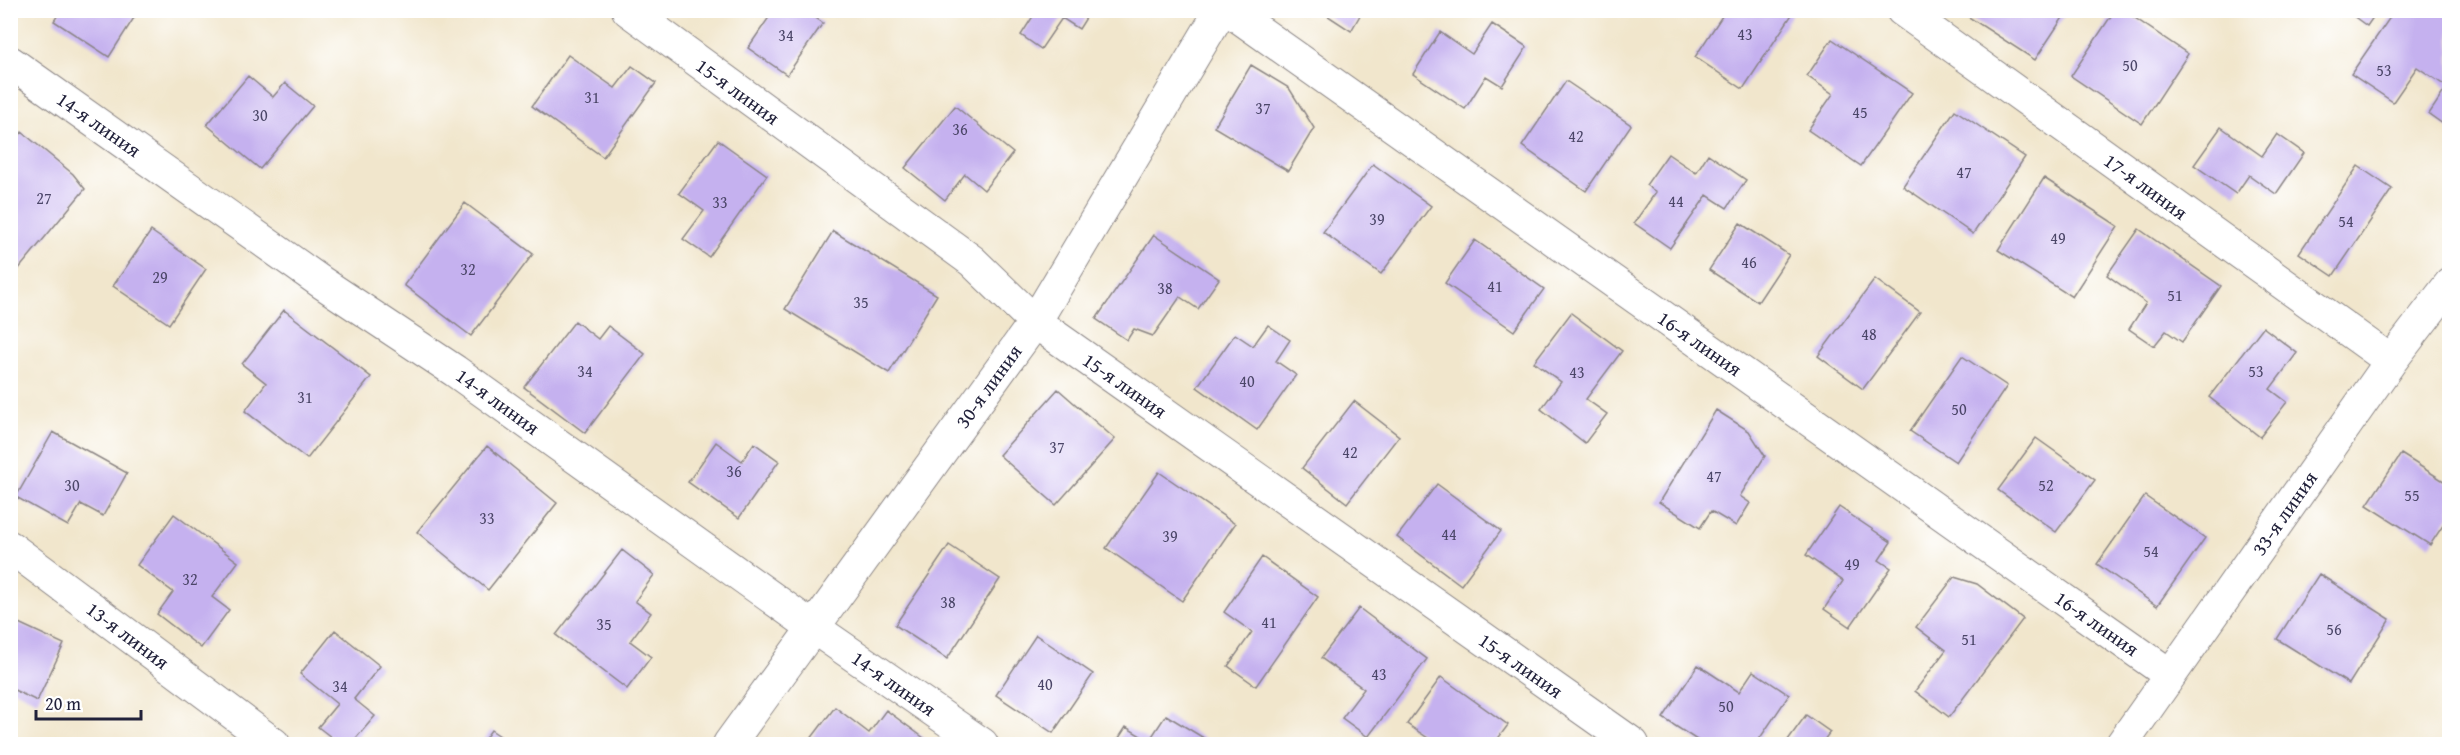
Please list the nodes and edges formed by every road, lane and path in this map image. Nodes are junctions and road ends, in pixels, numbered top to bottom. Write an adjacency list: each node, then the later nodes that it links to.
1 (628, 10): 7 (street, 15-я линия)
2 (1221, 10): 7 (street, 30-я линия)
3 (1229, 10): 11 (street, 16-я линия)
4 (1902, 10): 8 (street, 17-я линия)
5 (10, 62): 10 (street, 14-я линия)
6 (2450, 284): 8 (street, 33-я линия)
7 (1035, 322): 10 (street, 30-я линия); 15 (street, 15-я линия)
8 (2391, 361): 11 (street, 33-я линия)
9 (10, 547): 12 (street, 13-я линия)
10 (814, 628): 13 (street, 30-я линия); 14 (street, 14-я линия)
11 (2170, 675): 16 (street, 33-я линия)
12 (274, 744)
13 (729, 744)
14 (982, 744)
15 (1633, 744)
16 (2122, 744)

